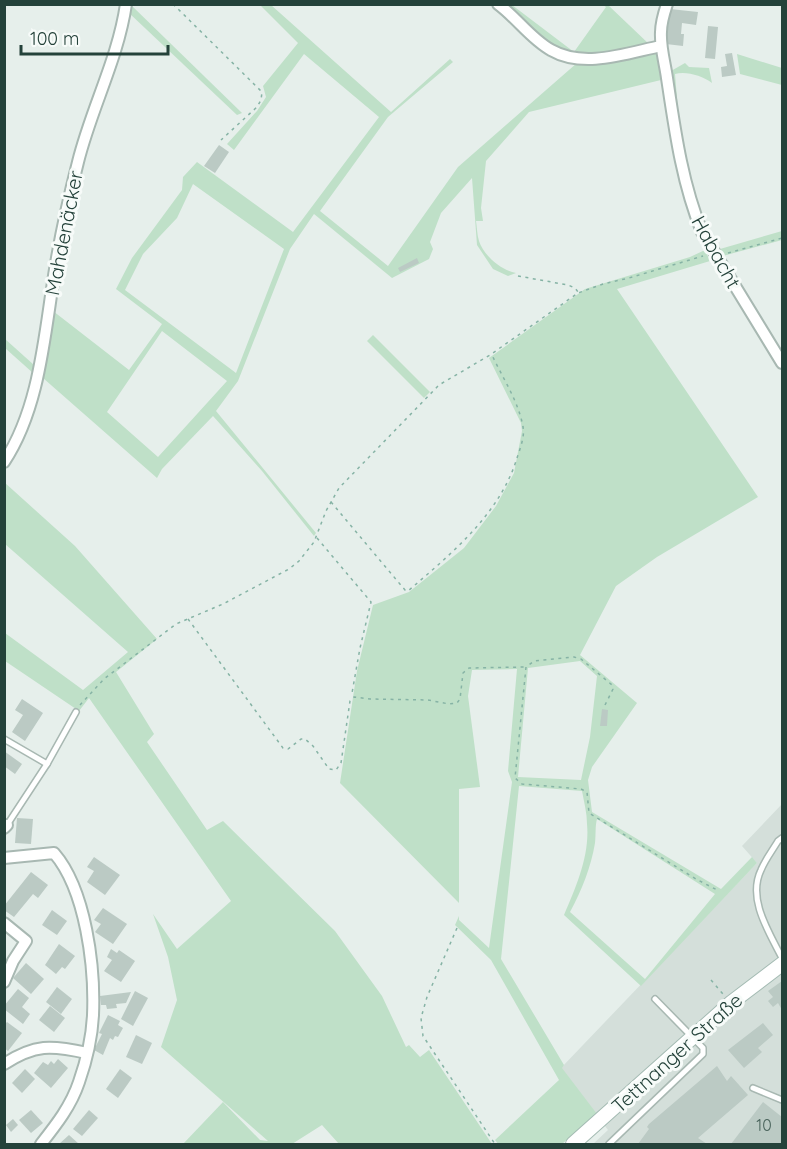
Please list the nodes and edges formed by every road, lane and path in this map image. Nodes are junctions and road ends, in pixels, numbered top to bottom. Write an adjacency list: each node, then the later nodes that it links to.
1 (126, 4): 13 (street, Mahdenäcker)
2 (173, 4): 6 (path)
3 (498, 4): 5 (street)
4 (667, 4): 5 (street, Habacht)
5 (661, 46): 8 (street, Habacht)
6 (221, 140)
7 (783, 238): 8 (path)
8 (715, 254): 10 (path); 12 (street, Habacht)
9 (518, 276): 10 (path)
10 (578, 293): 11 (path)
11 (491, 354): 14 (path); 14 (path)
12 (783, 363)
13 (4, 462)
14 (331, 502): 15 (path)
15 (317, 537): 16 (path); 18 (path)
16 (188, 618): 18 (path); 20 (path)
17 (526, 667): 18 (path); 19 (path); 26 (path)
18 (354, 697)
19 (605, 705)
20 (76, 712): 22 (lane)
21 (4, 739): 22 (lane)
22 (47, 764): 23 (lane)
23 (6, 827)
24 (783, 838): 29 (lane)
25 (4, 858): 34 (street)
26 (719, 891)
27 (4, 922): 31 (street)
28 (457, 928): 39 (path)
29 (783, 958)
30 (783, 964): 33 (main road, Tettnanger Straße)
31 (4, 982)
32 (655, 999): 33 (lane)
33 (693, 1038): 40 (main road, Tettnanger Straße); 41 (lane)
34 (87, 1053): 35 (street); 38 (street)
35 (4, 1064)
36 (753, 1088): 37 (lane)
37 (783, 1100)
38 (41, 1144)
39 (495, 1144)
40 (573, 1144)
41 (609, 1144)

